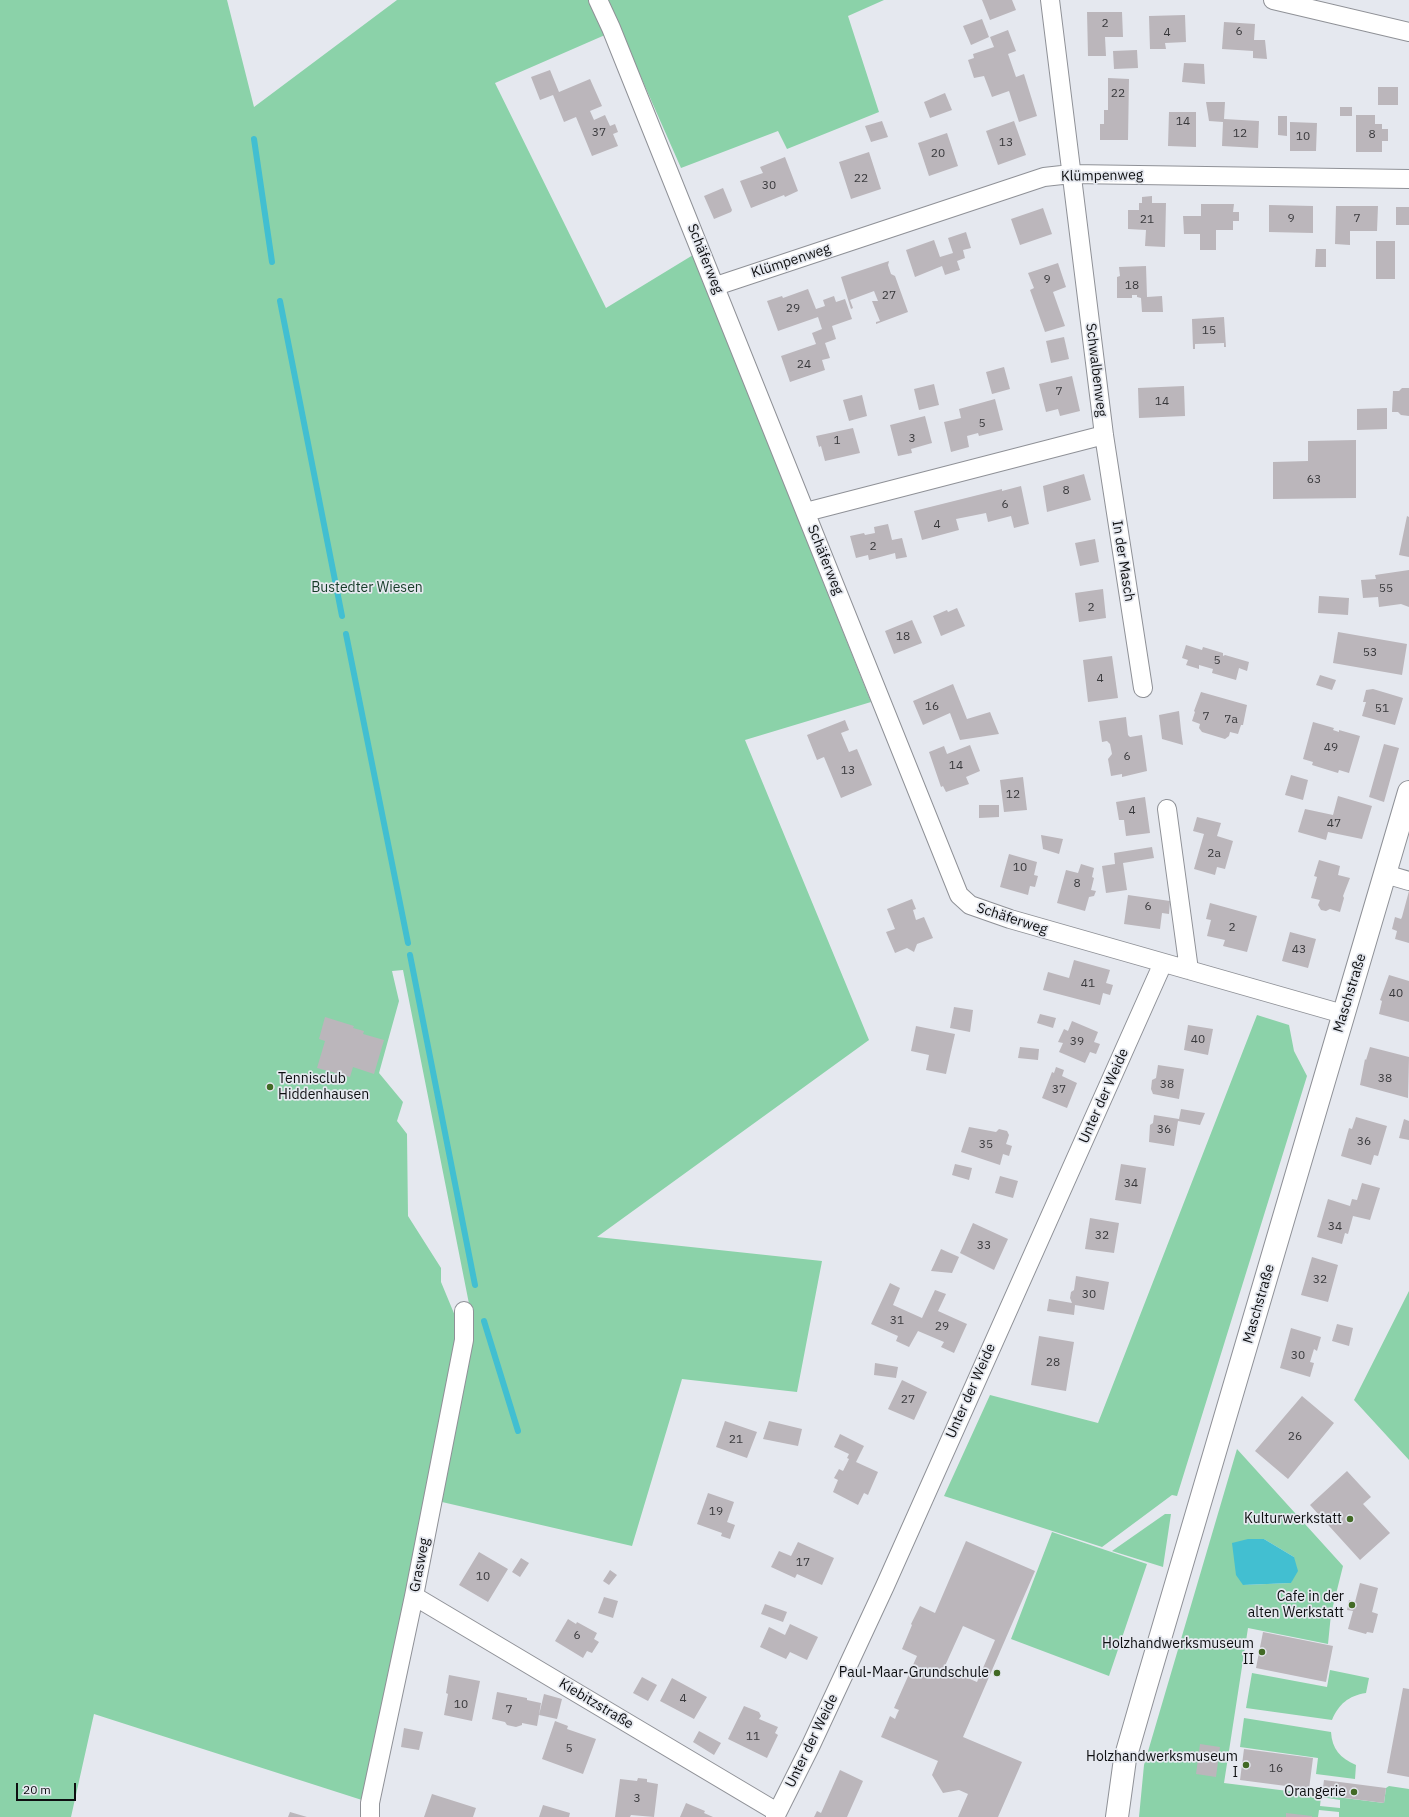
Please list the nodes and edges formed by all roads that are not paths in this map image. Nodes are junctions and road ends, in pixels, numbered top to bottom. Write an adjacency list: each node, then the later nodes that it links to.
1 (598, 0): 7 (street, Schäferweg)
2 (1050, 0): 5 (street, Schwalbenweg)
3 (1273, 0): 4 (street)
4 (1409, 32)
5 (1071, 174): 6 (street, Klümpenweg); 7 (street, Klümpenweg); 8 (street, Schwalbenweg)
6 (1409, 179)
7 (716, 286): 9 (street, Schäferweg)
8 (1104, 435): 9 (street, Schwalbenweg); 10 (street, In der Masch)
9 (806, 512): 15 (street, Schäferweg)
10 (1143, 688)
11 (1409, 792): 13 (street, Maschstraße)
12 (1167, 809): 16 (street)
13 (1385, 874): 14 (street); 17 (street, Maschstraße)
14 (1409, 881)
15 (1163, 963): 16 (street, Schäferweg); 20 (street, Unter der Weide)
16 (1189, 970): 17 (street, Schäferweg)
17 (1343, 1014): 22 (street, Maschstraße)
18 (464, 1311): 19 (street, Grasweg)
19 (414, 1596): 20 (street, Kiebitzstraße); 21 (street, Grasweg)
20 (776, 1815)
21 (370, 1817)
22 (1118, 1817)

